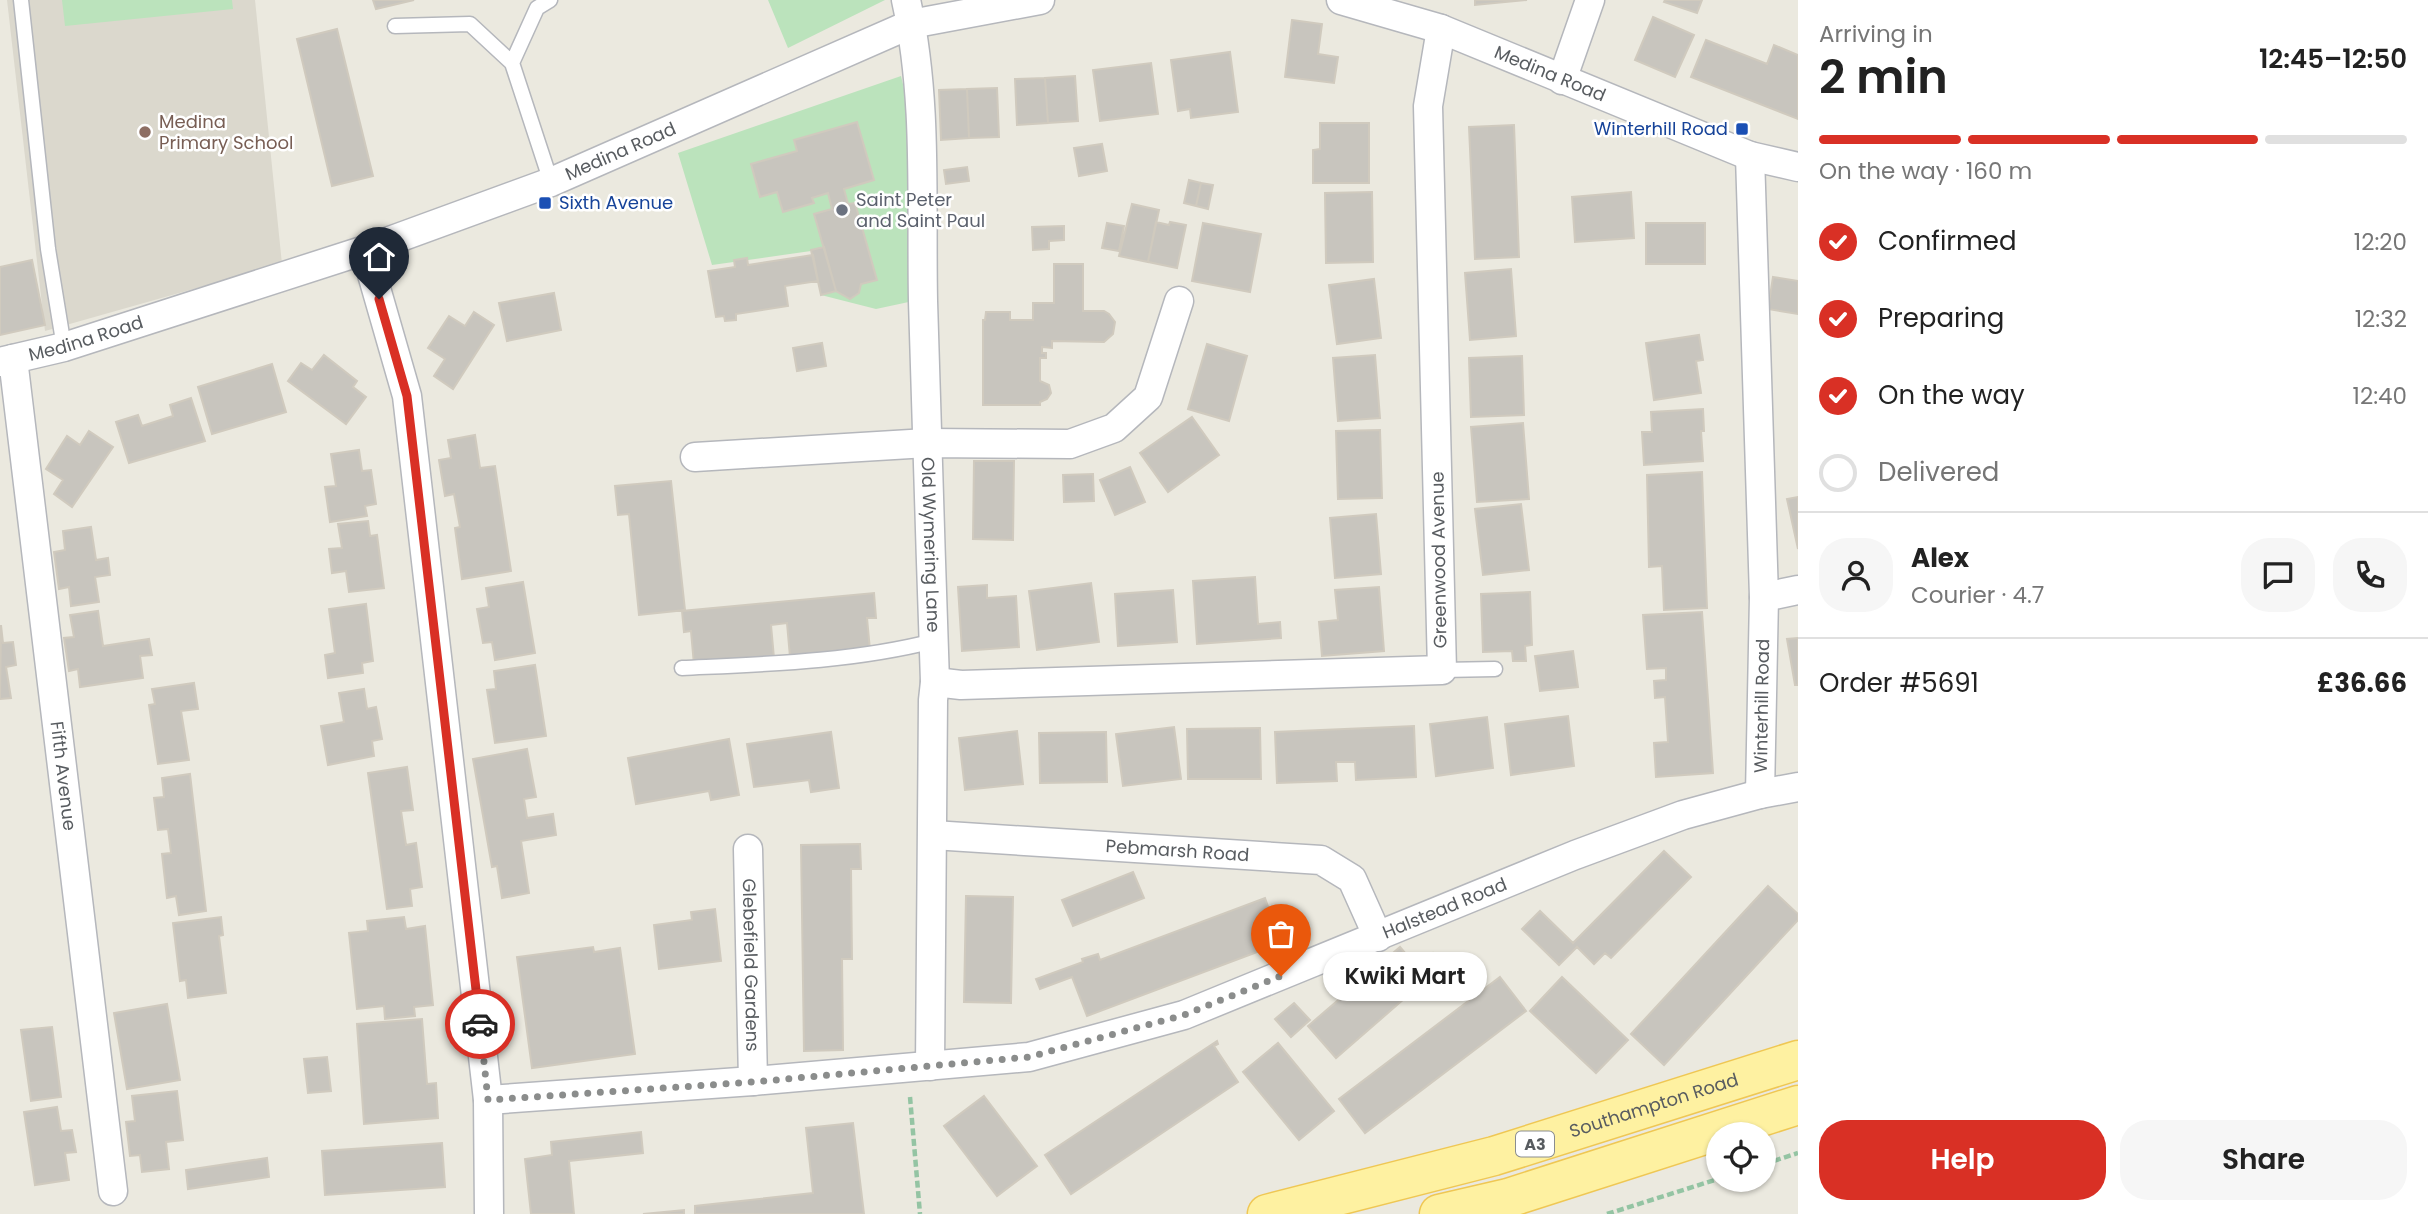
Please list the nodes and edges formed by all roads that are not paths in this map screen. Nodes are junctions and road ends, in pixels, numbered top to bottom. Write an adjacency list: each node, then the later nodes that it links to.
1 (20, 0): 16 (lane)
2 (550, 0): 9 (lane)
3 (1040, 0): 6 (street, Medina Road)
4 (1341, 0): 8 (street, Medina Road)
5 (1590, 0): 10 (street)
6 (908, 12): 13 (street, Medina Road); 18 (street, Old Wymering Lane)
7 (395, 26): 9 (lane)
8 (1440, 29): 10 (street, Medina Road); 25 (street, Greenwood Avenue)
9 (512, 63): 13 (lane)
10 (1562, 80): 11 (street, Medina Road)
11 (1750, 156): 12 (street, Medina Road); 21 (street, Winterhill Road)
12 (1798, 167)
13 (551, 182): 14 (street, Medina Road)
14 (365, 250): 16 (street, Medina Road); 35 (street)
15 (1179, 301): 18 (street)
16 (64, 348): 17 (street, Medina Road)
17 (7, 361): 37 (street, Fifth Avenue)
18 (927, 443): 19 (street); 22 (street, Old Wymering Lane)
19 (695, 457)
20 (1798, 590): 21 (street)
21 (1764, 597): 28 (street, Winterhill Road)
22 (934, 641): 23 (lane); 26 (street, Old Wymering Lane)
23 (682, 668)
24 (1495, 669): 25 (lane)
25 (1442, 670): 26 (street, Greenwood Avenue)
26 (935, 682): 29 (street, Old Wymering Lane)
27 (1798, 787): 28 (street, Halstead Road)
28 (1760, 794): 31 (street, Halstead Road)
29 (933, 835): 31 (street, Pebmarsh Road); 33 (street, Old Wymering Lane)
30 (748, 849): 34 (street, Glebefield Gardens)
31 (1378, 937): 33 (street, Halstead Road)
32 (1798, 1060): 39 (main road, Southampton Road / A3)
33 (919, 1067): 34 (street, Halstead Road)
34 (753, 1082): 35 (street, Halstead Road)
35 (488, 1100): 38 (street)
36 (1798, 1105): 40 (main road, A3)
37 (113, 1191)
38 (489, 1214)
39 (1267, 1214)
40 (1439, 1214)

